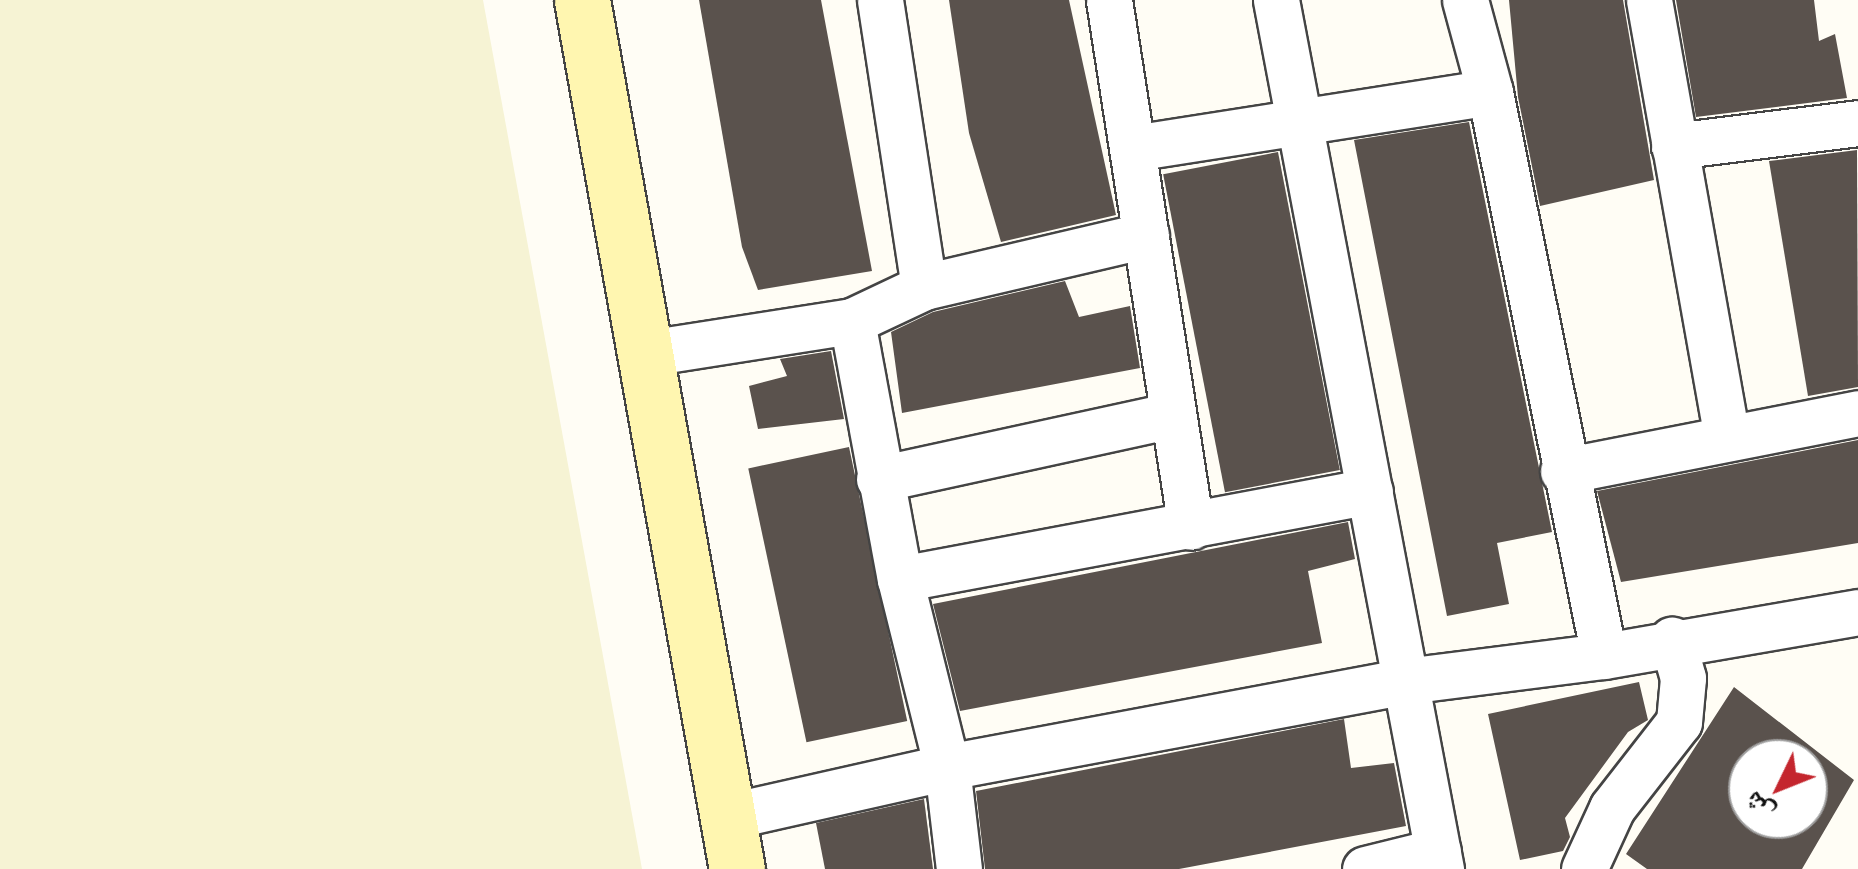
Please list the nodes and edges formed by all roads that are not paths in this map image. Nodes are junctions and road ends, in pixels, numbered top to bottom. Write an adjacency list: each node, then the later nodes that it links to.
1 (582, 0): 15 (street)
2 (880, 0): 13 (street)
3 (1276, 0): 8 (street)
4 (1465, 0): 7 (street)
5 (1649, 0): 10 (street)
6 (1118, 2): 11 (street)
7 (1490, 92): 8 (street); 19 (street)
8 (1303, 117): 11 (street); 21 (street)
9 (1858, 123): 10 (street)
10 (1674, 146): 18 (street)
11 (1133, 148): 12 (street)
12 (1146, 235): 13 (street); 17 (street)
13 (924, 287): 14 (street)
14 (852, 321): 15 (street); 20 (street)
15 (641, 354): 29 (street)
16 (1858, 412): 18 (street)
17 (1173, 415): 20 (street); 22 (street)
18 (1727, 438): 19 (street)
19 (1563, 471): 26 (street)
20 (879, 479): 23 (street)
21 (1370, 491): 22 (street); 27 (street)
22 (1191, 527): 23 (street)
23 (900, 580): 28 (street)
24 (1858, 612): 25 (street)
25 (1672, 640): 26 (street); 34 (street)
26 (1604, 656): 27 (street)
27 (1405, 681): 28 (street); 30 (street)
28 (947, 767): 29 (street); 32 (street)
29 (730, 816): 31 (street)
30 (1440, 860): 33 (street)
31 (737, 869)
32 (959, 869)
33 (1365, 869)
34 (1584, 869)

